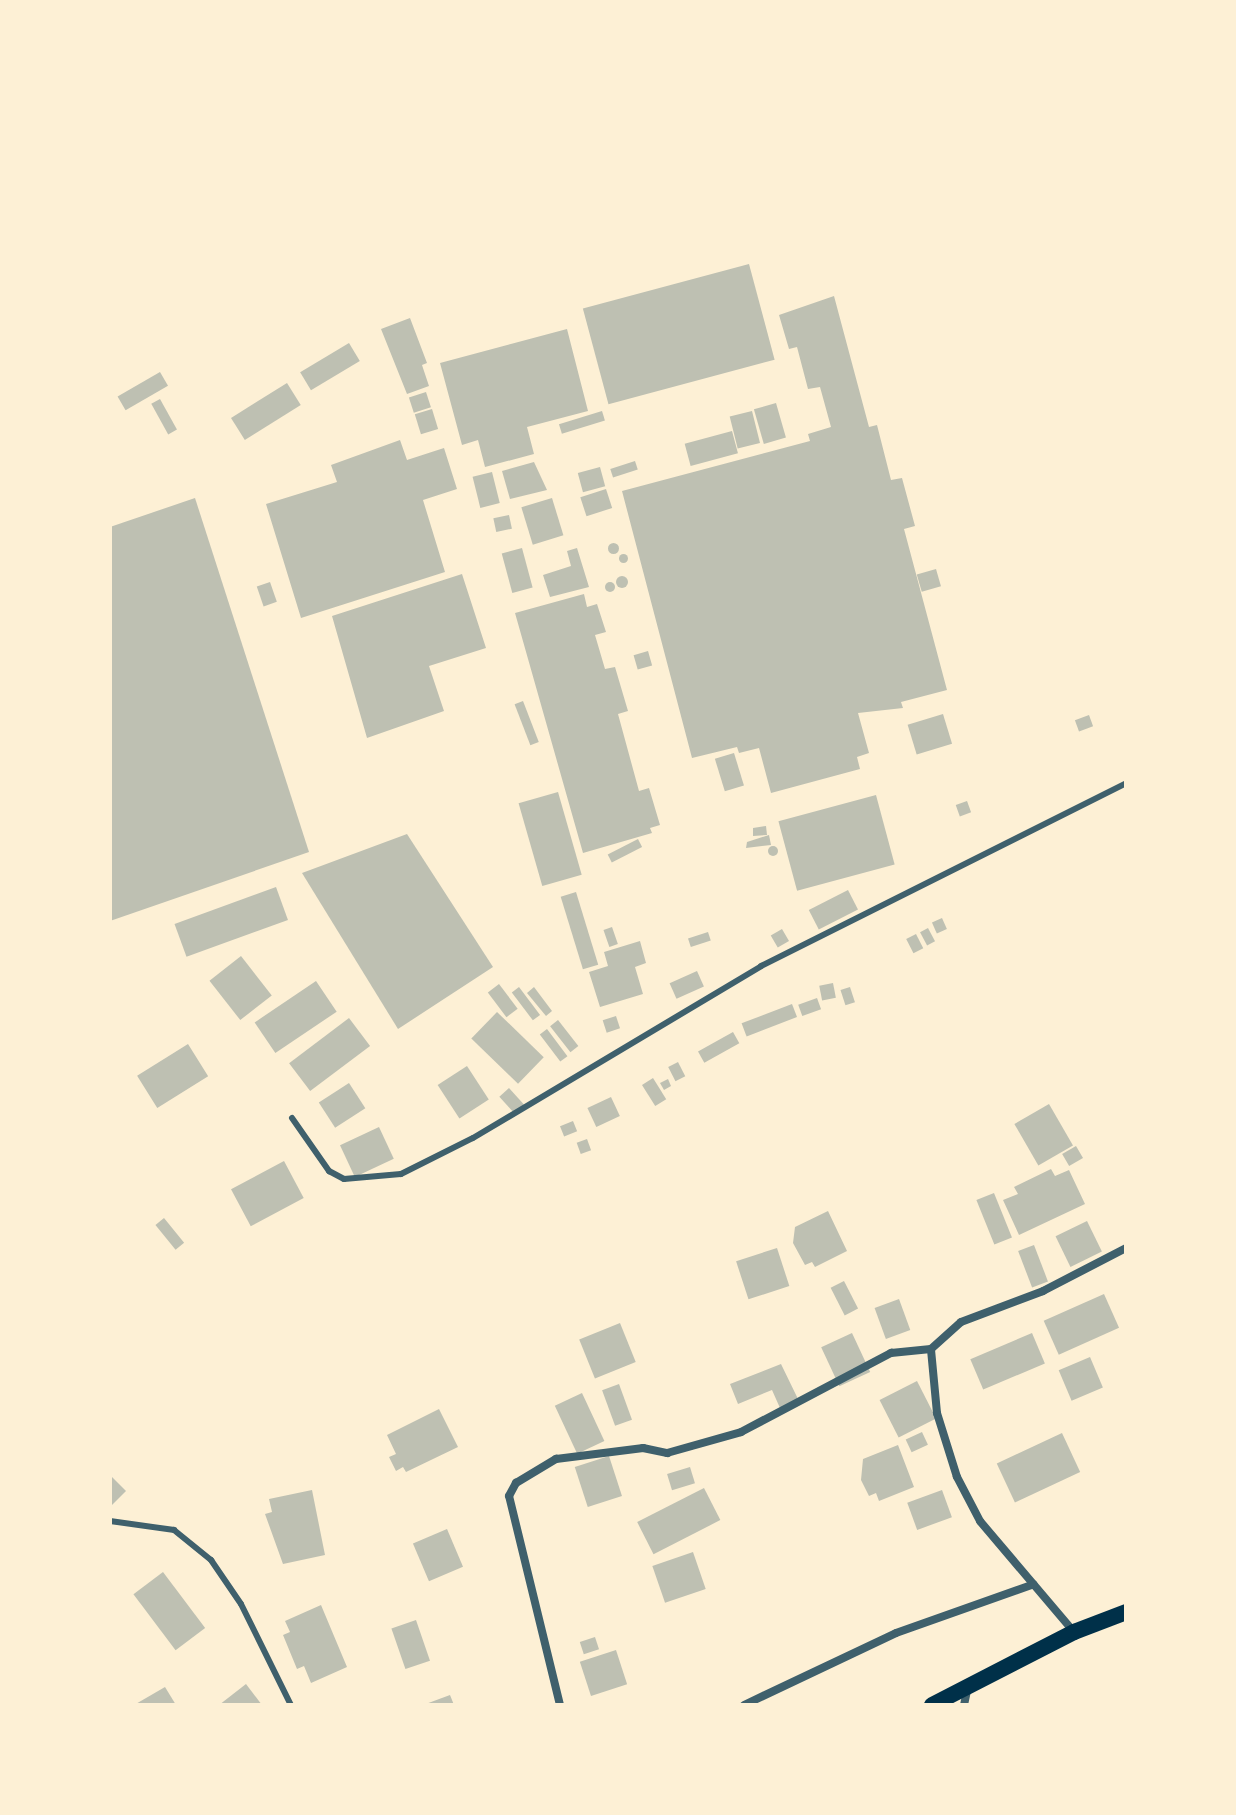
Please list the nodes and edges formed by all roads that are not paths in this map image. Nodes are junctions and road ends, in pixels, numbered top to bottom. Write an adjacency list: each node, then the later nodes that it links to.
1 (1126, 783): 2 (lane)
2 (292, 1118)
3 (1126, 1248): 4 (street)
4 (931, 1349): 6 (street); 11 (street)
5 (110, 1521): 10 (lane)
6 (1034, 1584): 8 (street); 12 (street)
7 (1126, 1612): 8 (main road)
8 (1074, 1632): 9 (main road)
9 (968, 1685): 13 (main road); 14 (street)
10 (291, 1705)
11 (560, 1705)
12 (744, 1705)
13 (932, 1705)
14 (964, 1705)

